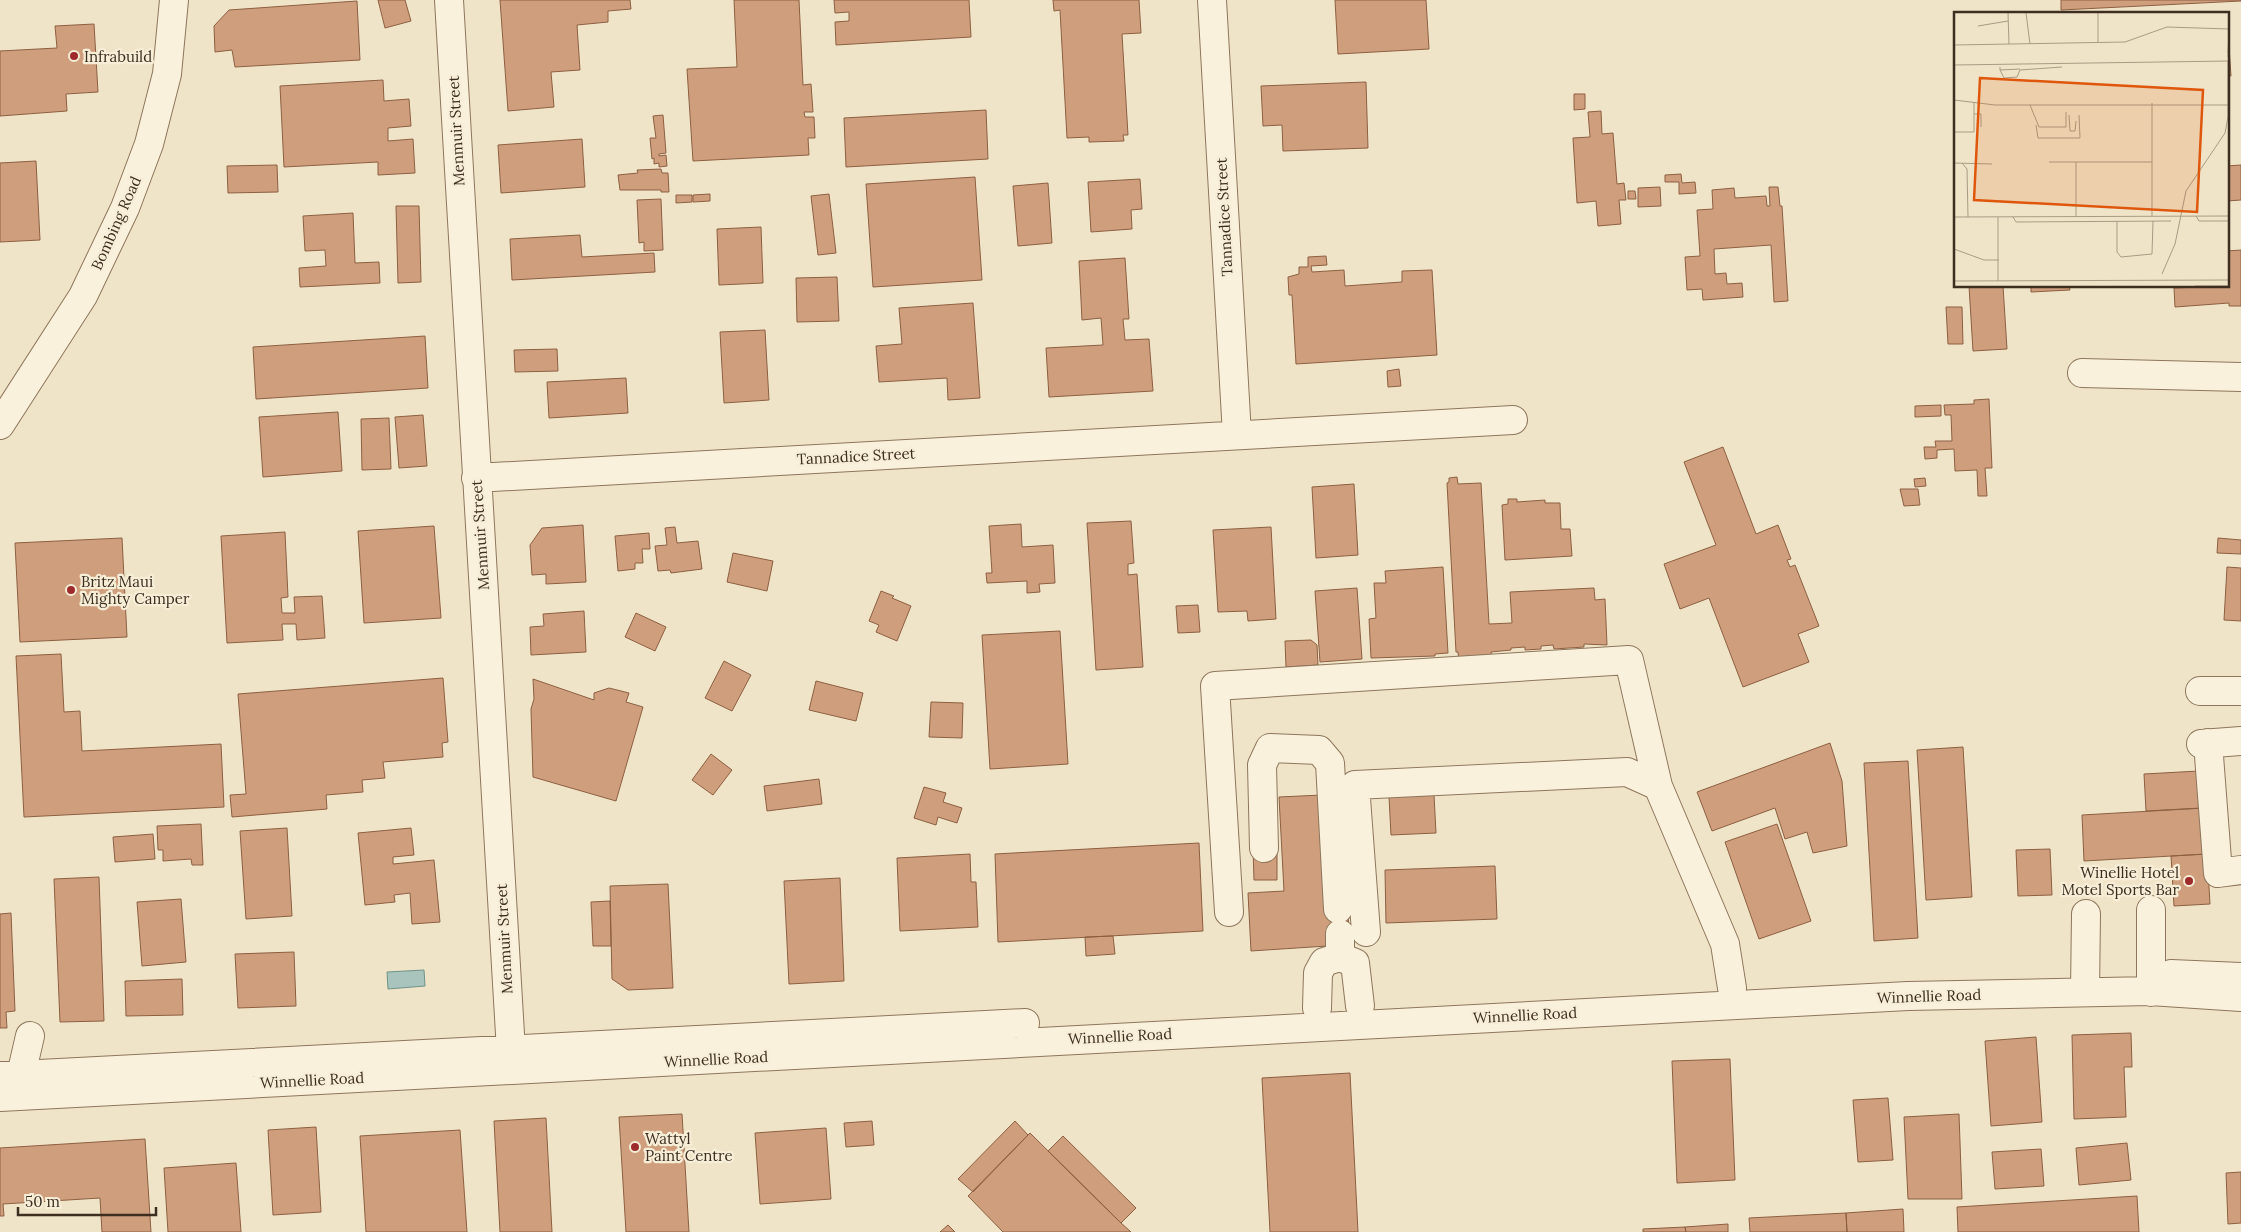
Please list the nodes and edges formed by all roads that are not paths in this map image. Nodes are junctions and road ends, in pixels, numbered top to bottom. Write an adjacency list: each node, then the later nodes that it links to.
1 (174, 0): 7 (street, Bombing Road)
2 (449, 0): 9 (street, Menmuir Street)
3 (1212, 0): 8 (street, Tannadice Street)
4 (2082, 373): 5 (street)
5 (2238, 378)
6 (1513, 420): 8 (street, Tannadice Street)
7 (0, 425)
8 (1237, 435): 9 (street, Tannadice Street)
9 (476, 478): 28 (street, Menmuir Street)
10 (2200, 691): 11 (street)
11 (2241, 691)
12 (2241, 741): 15 (street)
13 (1658, 786): 17 (street); 19 (street); 23 (street)
14 (1264, 848): 19 (street)
15 (2241, 870)
16 (2151, 910): 22 (street)
17 (1229, 912)
18 (2086, 914): 21 (street)
19 (1346, 933): 25 (street); 26 (street)
20 (2241, 977): 22 (street, Winnellie Road)
21 (2085, 982): 22 (street, Winnellie Road); 23 (street, Winnellie Road); 28 (street, Winnellie Road)
22 (2151, 982): 24 (street, Winnellie Road)
23 (1732, 988): 25 (street, Winnellie Road)
24 (2241, 997)
25 (1360, 1006): 26 (street, Winnellie Road)
26 (1317, 1008): 28 (street, Winnellie Road)
27 (30, 1036): 29 (street)
28 (512, 1060): 29 (street, Winnellie Road); 30 (street, Winnellie Road)
29 (11, 1076)
30 (0, 1097)

